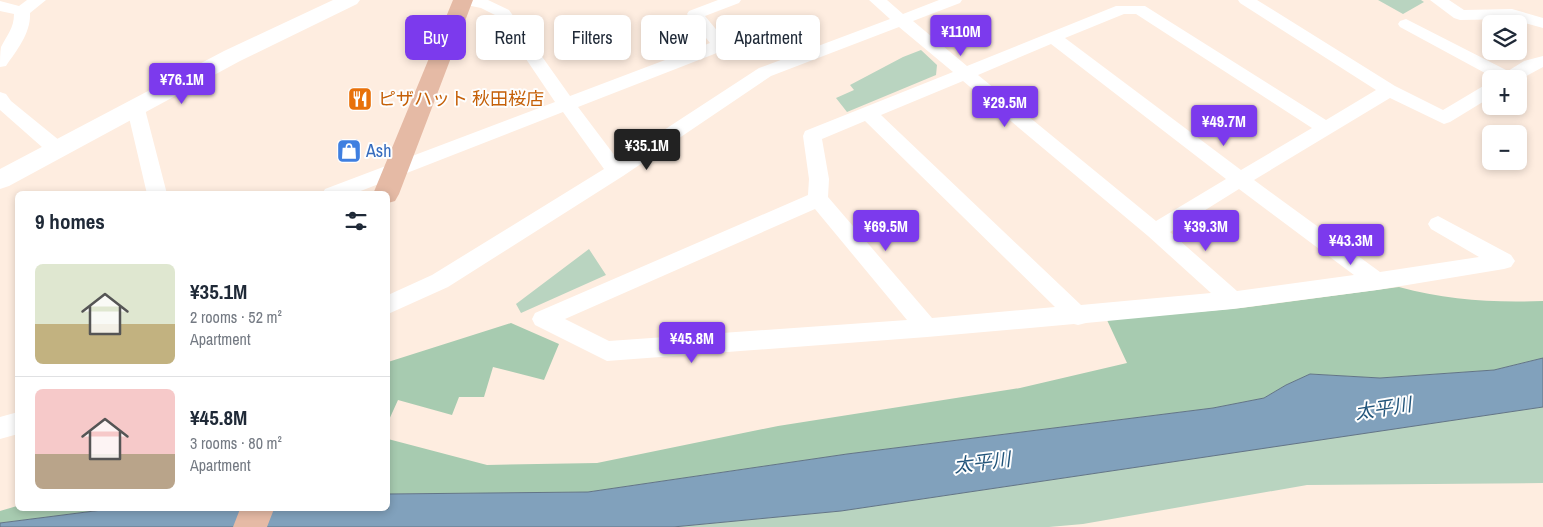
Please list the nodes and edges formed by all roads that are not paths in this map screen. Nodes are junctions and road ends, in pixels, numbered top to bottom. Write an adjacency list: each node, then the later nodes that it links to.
1 (38, 0): 10 (street)
2 (350, 0): 24 (street)
3 (463, 0): 23 (street); 28 (main road)
4 (733, 0): 23 (street)
5 (876, 0): 11 (street)
6 (954, 0): 11 (street)
7 (1246, 0): 20 (street)
8 (1438, 0): 12 (street)
9 (0, 6): 10 (street)
10 (22, 11): 16 (street)
11 (901, 20): 19 (street); 29 (street)
12 (1543, 23)
13 (1406, 24): 17 (street)
14 (1053, 37): 19 (street); 26 (street); 31 (street)
15 (1543, 61): 18 (street)
16 (0, 62)
17 (1491, 70)
18 (1522, 70)
19 (965, 73): 25 (street); 37 (street)
20 (1389, 90): 21 (street); 26 (street)
21 (1482, 95)
22 (0, 98): 27 (street)
23 (566, 104): 28 (street); 29 (street)
24 (136, 109): 27 (street); 32 (street)
25 (868, 113): 35 (street); 41 (street)
26 (1326, 128): 31 (street)
27 (58, 150): 30 (street)
28 (396, 170): 33 (street); 34 (main road)
29 (616, 171): 40 (street)
30 (0, 180)
31 (1240, 180): 37 (street); 38 (street)
32 (156, 191)
33 (340, 191)
34 (387, 191)
35 (818, 199): 42 (street); 42 (street)
36 (1438, 224): 38 (street)
37 (1155, 231): 39 (street)
38 (1377, 281): 39 (street)
39 (1233, 300): 41 (street)
40 (390, 304)
41 (1078, 316): 42 (street)
42 (927, 328)
43 (15, 424): 44 (street)
44 (0, 428)
45 (256, 511): 46 (main road)
46 (250, 527)

